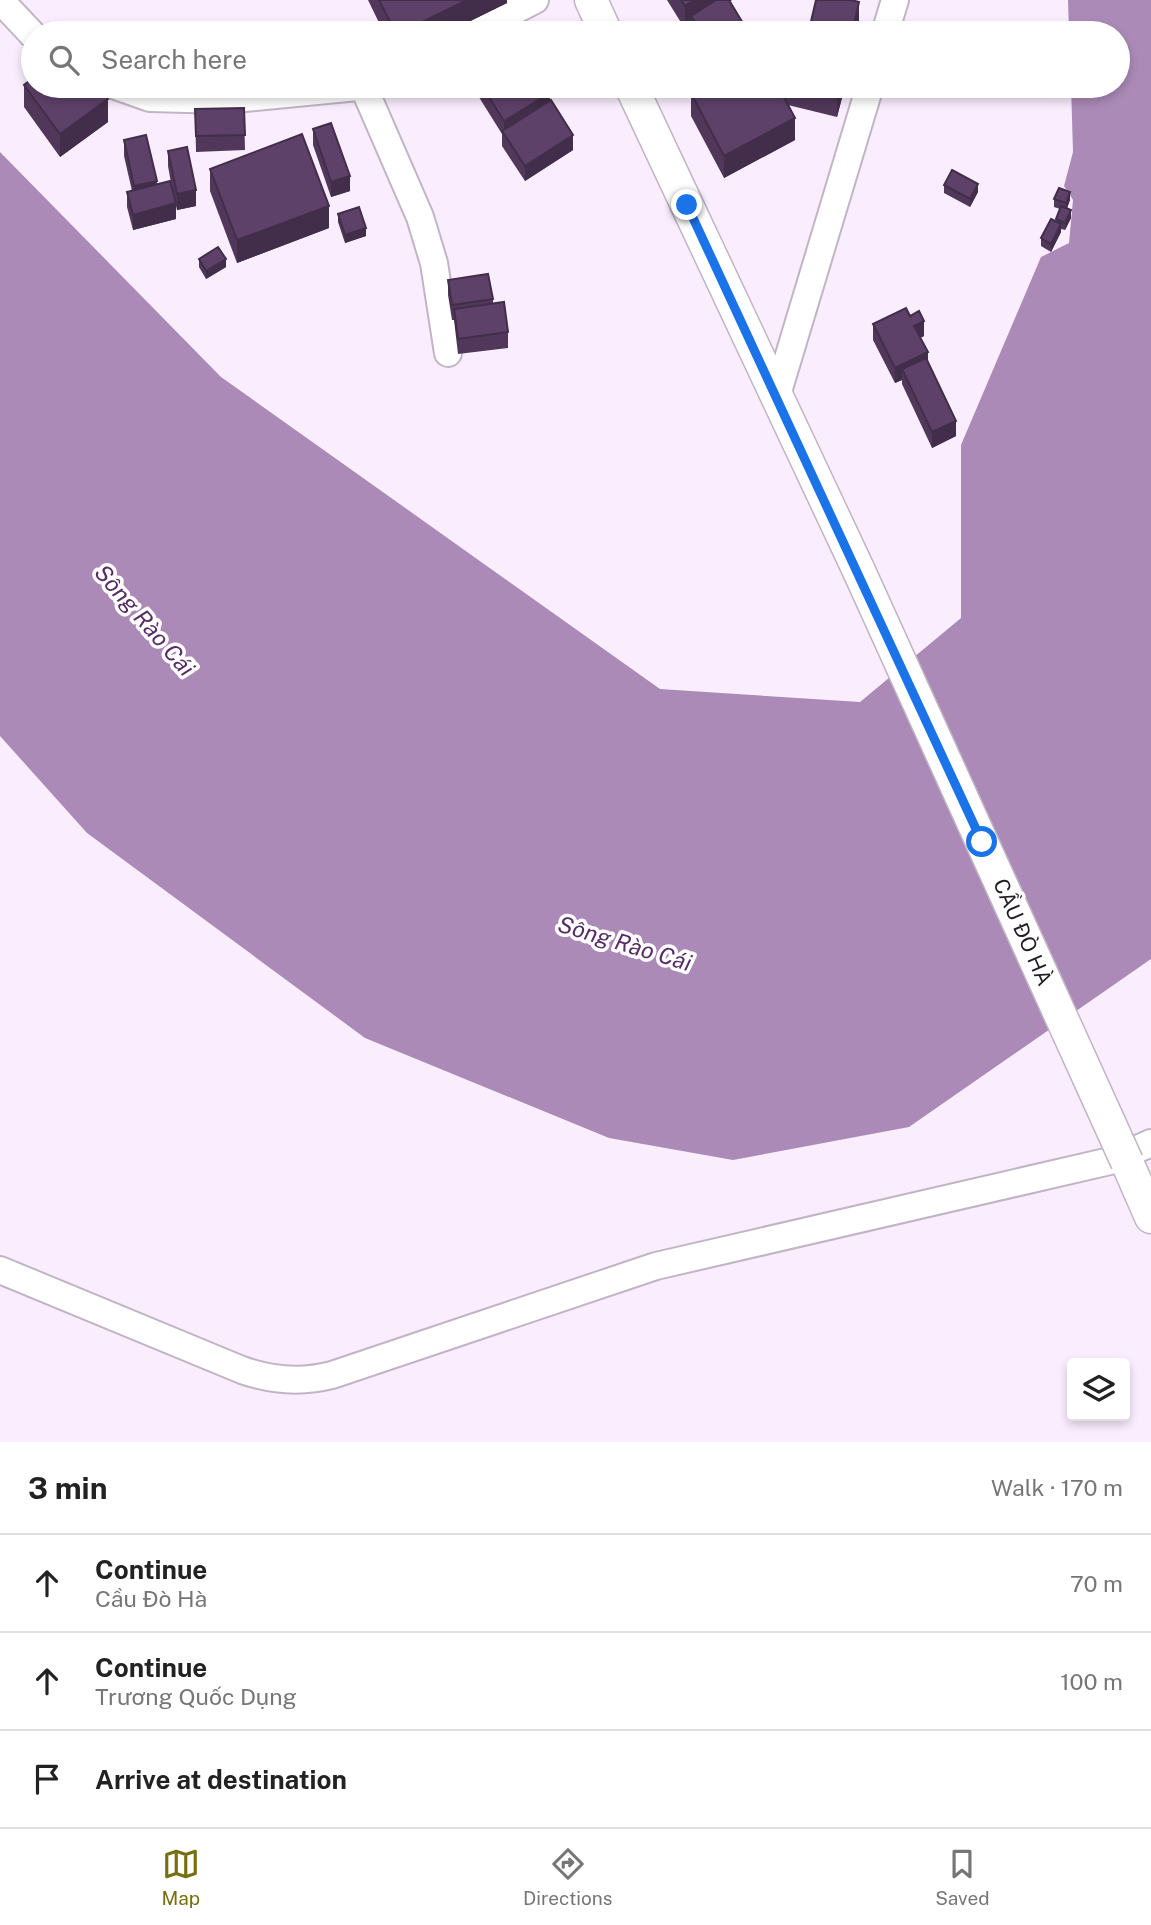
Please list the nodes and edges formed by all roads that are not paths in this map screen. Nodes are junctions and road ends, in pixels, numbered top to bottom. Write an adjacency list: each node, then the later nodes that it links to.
1 (0, 0): 8 (street)
2 (535, 0): 5 (street)
3 (591, 0): 6 (street)
4 (895, 0): 7 (street)
5 (494, 21)
6 (601, 21)
7 (889, 21)
8 (21, 22)
9 (150, 98): 10 (street)
10 (247, 98)
11 (371, 98): 14 (street)
12 (637, 98): 15 (street, CẦU ĐÒ HÀ)
13 (866, 98): 15 (street)
14 (448, 353)
15 (777, 395): 16 (street, CẦU ĐÒ HÀ, bridge)
16 (1139, 1152): 17 (street, CẦU ĐÒ HÀ); 18 (street)
17 (1151, 1217)
18 (0, 1270)

